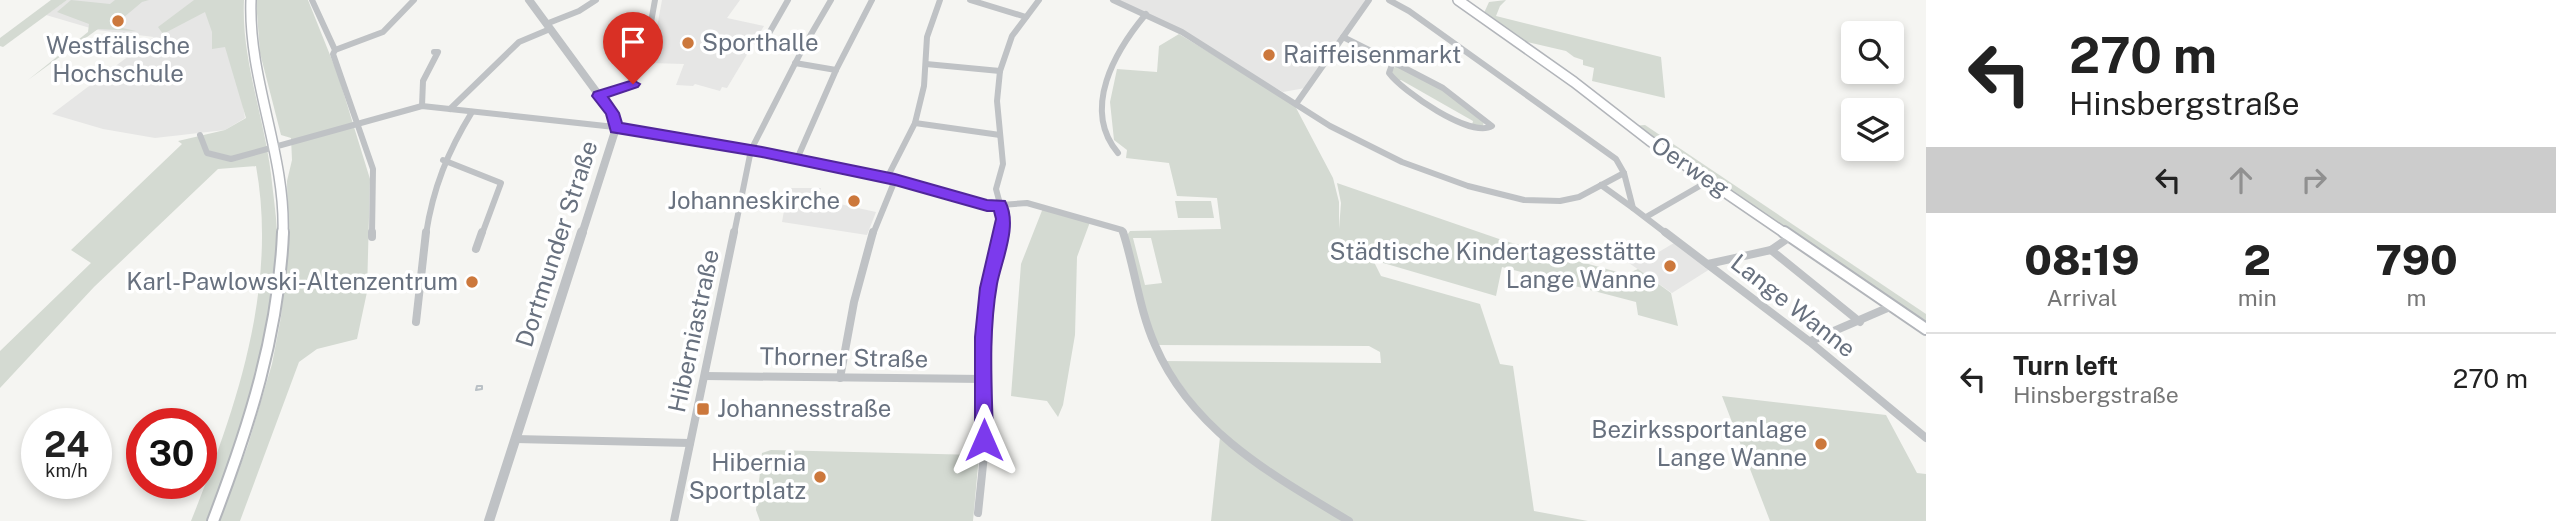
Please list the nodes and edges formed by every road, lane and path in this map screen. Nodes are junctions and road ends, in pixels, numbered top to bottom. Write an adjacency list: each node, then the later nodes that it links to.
1 (251, 0): 43 (main road)
2 (312, 0): 24 (street)
3 (414, 0): 24 (street)
4 (528, 0): 19 (street, Dortmunder Straße)
5 (596, 0): 19 (street)
6 (655, 0): 33 (street)
7 (788, 0): 22 (street)
8 (831, 0): 23 (street, Hiberniastraße)
9 (872, 0): 29 (street)
10 (940, 0): 28 (street)
11 (970, 0): 18 (street)
12 (1039, 0): 18 (street)
13 (1113, 0): 17 (street)
14 (1368, 0): 20 (street)
15 (1389, 0): 48 (street)
16 (1458, 0): 60 (main road, Oerweg)
17 (1146, 15): 31 (street); 45 (street)
18 (1026, 18): 30 (street)
19 (548, 26): 33 (street, Dortmunder Straße); 36 (street)
20 (1343, 37): 26 (street); 32 (street)
21 (754, 41): 22 (street)
22 (764, 42): 23 (street)
23 (803, 48): 27 (street, Hiberniastraße)
24 (335, 50): 39 (street)
25 (435, 52): 35 (street)
26 (1394, 62): 26 (street)
27 (795, 63): 29 (street); 44 (street, Hiberniastraße)
28 (926, 64): 30 (street); 38 (street)
29 (836, 70): 46 (street)
30 (1000, 71): 42 (street)
31 (1278, 93): 32 (street); 34 (street)
32 (1304, 93): 34 (street)
33 (599, 96): 40 (street, Dortmunder Straße)
34 (1296, 104): 51 (street)
35 (422, 106): 36 (street); 39 (street)
36 (450, 109): 37 (street)
37 (472, 112): 40 (street); 47 (street)
38 (915, 123): 42 (street); 49 (street)
39 (357, 125): 43 (street); 55 (street)
40 (616, 128): 44 (street); 69 (street, Dortmunder Straße)
41 (200, 135): 43 (street)
42 (1000, 135): 52 (street)
43 (275, 149): 72 (main road)
44 (751, 150): 46 (street); 65 (street, Hiberniastraße)
45 (1118, 153)
46 (797, 159): 49 (street)
47 (443, 160): 57 (street); 62 (street)
48 (1624, 173): 51 (street); 53 (street)
49 (891, 179): 52 (street); 66 (street)
50 (1705, 183): 54 (street)
51 (1601, 186): 53 (street, Lange Wanne)
52 (1000, 205): 67 (street); 75 (street)
53 (1633, 208): 54 (street, Lange Wanne)
54 (1646, 217): 59 (street, Lange Wanne)
55 (372, 237)
56 (1787, 239): 58 (street)
57 (476, 248)
58 (1771, 250): 59 (street); 61 (street)
59 (1708, 264): 68 (street, Lange Wanne)
60 (1892, 306): 61 (street); 63 (main road, Oerweg)
61 (1860, 322): 64 (street)
62 (416, 323)
63 (1926, 329)
64 (1813, 340)
65 (705, 376): 66 (street, Thorner Straße); 70 (street, Hiberniastraße)
66 (840, 378): 67 (street, Thorner Straße)
67 (984, 379): 71 (street)
68 (1926, 438)
69 (515, 439): 70 (street); 73 (street, Dortmunder Straße)
70 (690, 443): 74 (street, Hiberniastraße)
71 (978, 513)
72 (213, 521)
73 (489, 521)
74 (674, 521)
75 (1349, 521)

